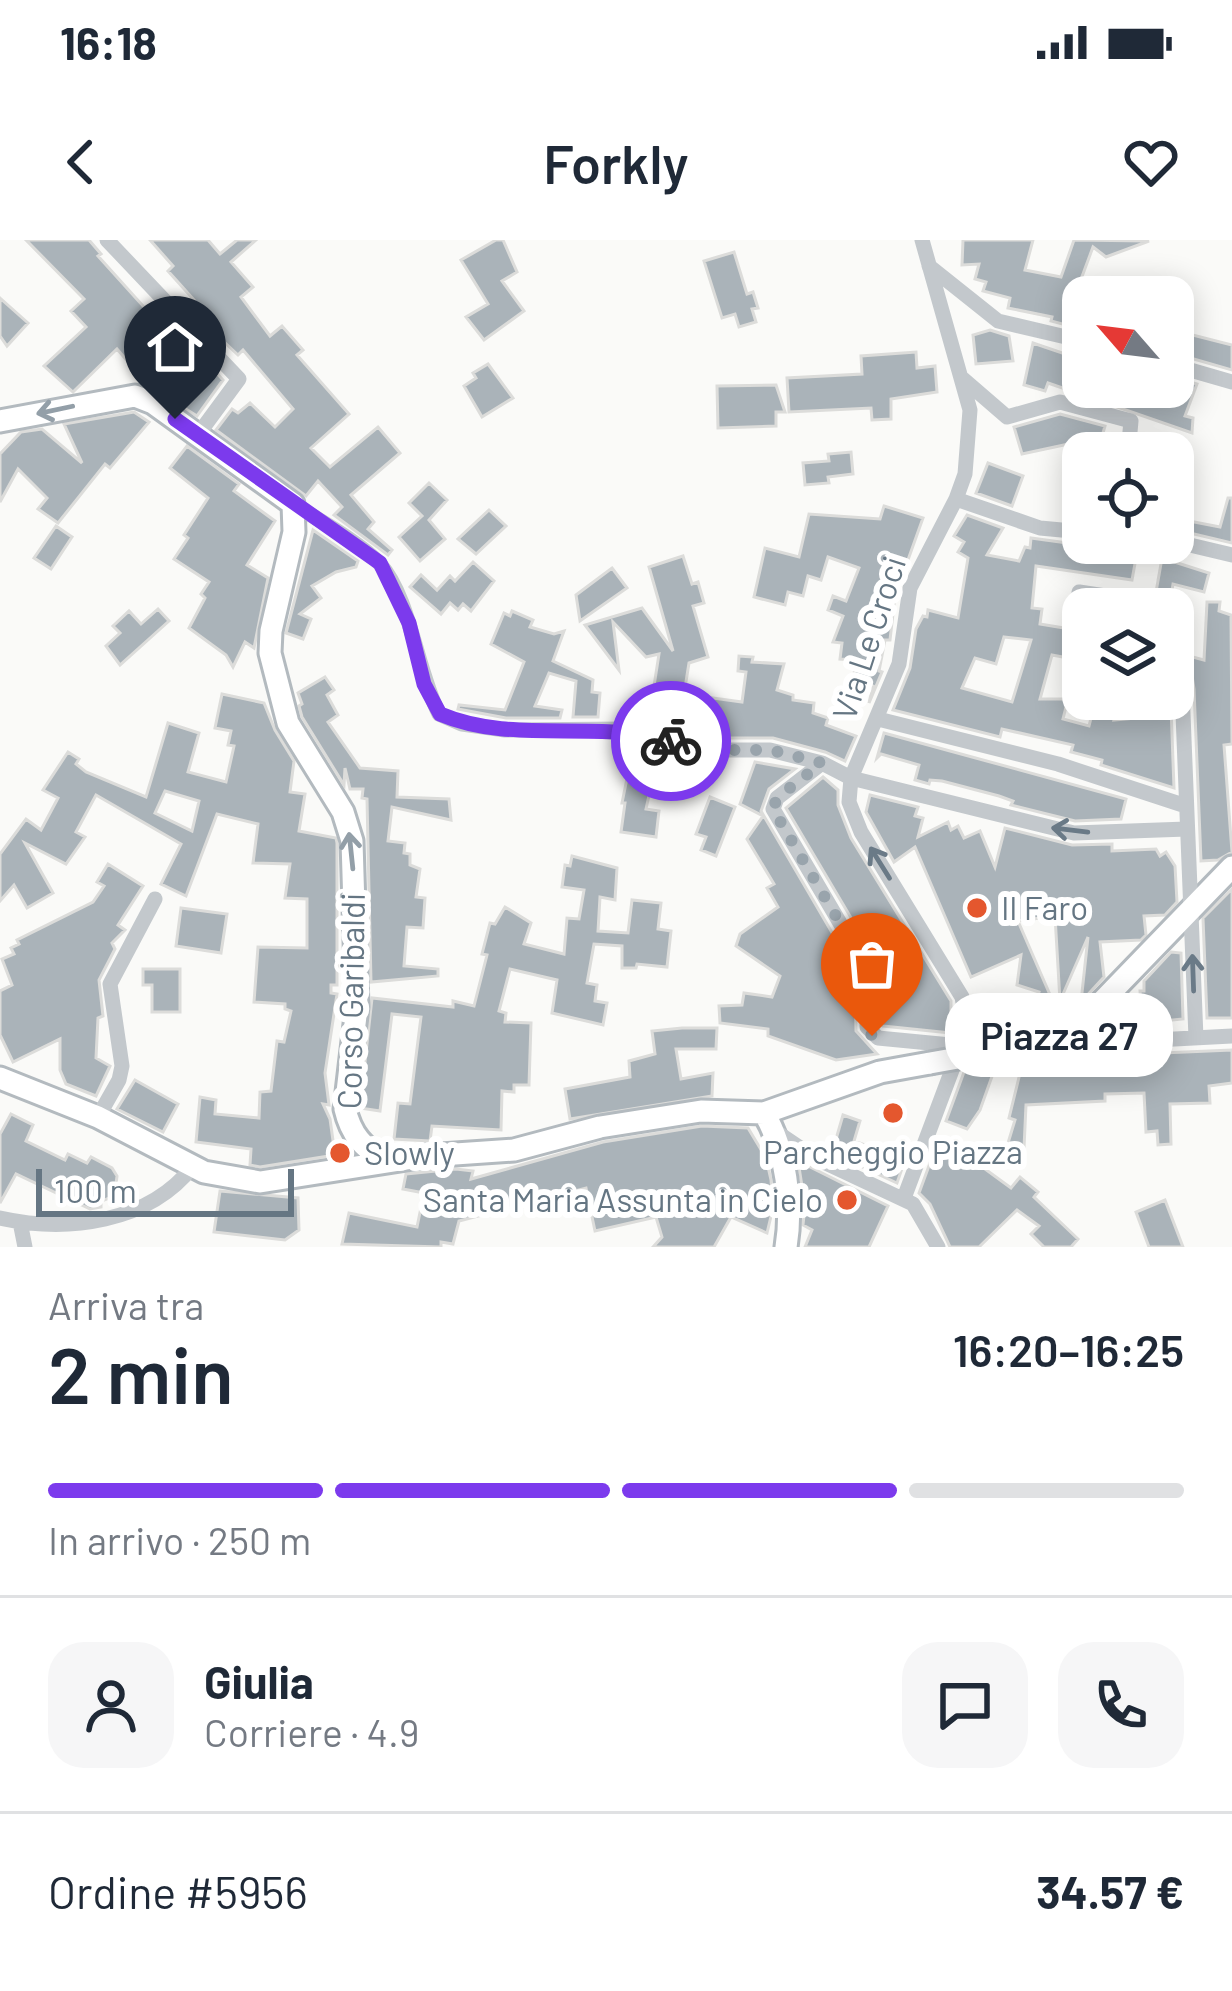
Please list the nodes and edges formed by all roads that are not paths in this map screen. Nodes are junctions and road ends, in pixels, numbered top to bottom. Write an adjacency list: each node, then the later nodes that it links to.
1 (106, 240): 10 (street)
2 (922, 240): 3 (street, Via Le Croci)
3 (927, 265): 4 (street); 6 (street, Via Le Croci)
4 (1062, 335)
5 (1194, 371): 7 (street)
6 (960, 377): 9 (street); 11 (street, Via Le Croci)
7 (1232, 382)
8 (0, 421): 10 (street, one-way to 8)
9 (1130, 432)
10 (197, 436): 12 (street)
11 (956, 499): 13 (street); 16 (street, Via Le Croci)
12 (293, 504): 18 (street); 33 (street, Corso Garibaldi, one-way to 12)
13 (1062, 530)
14 (1194, 546): 15 (street)
15 (1232, 555)
16 (878, 719): 19 (street, Via Le Croci); 20 (street)
17 (1183, 720): 20 (street)
18 (822, 763): 19 (street); 28 (street)
19 (851, 778): 21 (street, one-way to 19); 28 (street, one-way to 19)
20 (1186, 806): 21 (street)
21 (1187, 829): 24 (street)
22 (1232, 867): 24 (street)
23 (155, 899): 31 (street)
24 (1191, 909): 26 (street, one-way to 24); 27 (street)
25 (1232, 1036): 26 (street)
26 (1196, 1038): 27 (street)
27 (1060, 1045): 28 (street)
28 (968, 1051): 32 (street, bridge); 35 (street)
29 (0, 1066): 30 (street)
30 (8, 1081): 31 (street)
31 (98, 1117): 34 (street)
32 (770, 1122): 33 (street); 35 (street); 39 (street)
33 (383, 1161): 34 (street)
34 (193, 1166): 37 (street)
35 (904, 1198): 40 (street)
36 (0, 1218): 37 (street)
37 (20, 1222): 38 (street)
38 (25, 1247)
39 (786, 1247)
40 (938, 1247)

